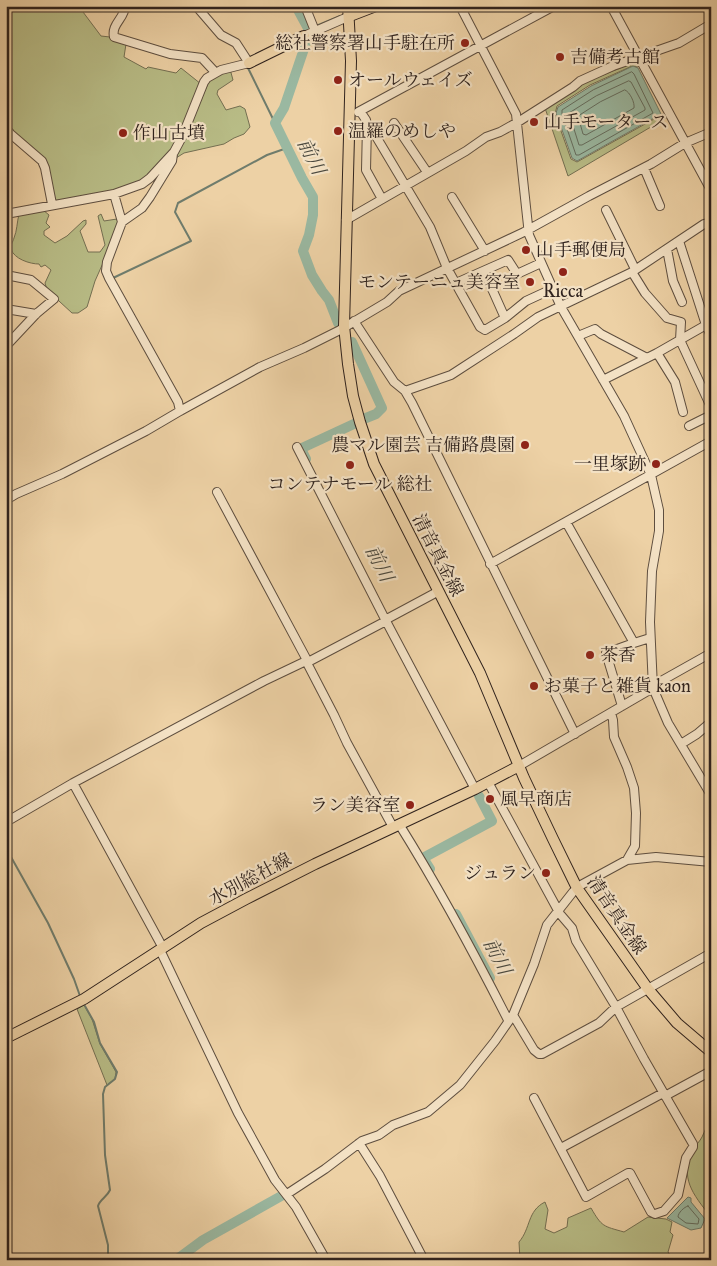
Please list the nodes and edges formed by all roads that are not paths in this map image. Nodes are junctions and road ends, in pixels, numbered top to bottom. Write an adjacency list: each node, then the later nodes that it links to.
1 (124, 6): 14 (street)
2 (196, 6): 13 (street)
3 (305, 6): 10 (street)
4 (376, 6): 8 (main road)
5 (460, 6): 11 (street)
6 (554, 6): 11 (street)
7 (612, 6): 12 (street)
8 (349, 11): 10 (street); 16 (main road, 清音真金線)
9 (711, 24): 12 (street)
10 (311, 32): 13 (main road)
11 (481, 46): 15 (street); 17 (street)
12 (638, 56): 17 (street); 22 (street)
13 (246, 63): 14 (street)
14 (216, 72): 23 (street)
15 (360, 111): 16 (street); 19 (street)
16 (350, 116): 35 (main road, 清音真金線)
17 (518, 122): 25 (street); 38 (street)
18 (394, 123): 25 (street)
19 (367, 126): 26 (street); 30 (street)
20 (6, 130): 31 (street)
21 (711, 132): 22 (street)
22 (685, 143): 24 (street); 27 (street)
23 (174, 152): 28 (street); 36 (street)
24 (644, 168): 32 (street); 38 (street)
25 (427, 172): 26 (street)
26 (404, 185): 30 (street); 43 (street)
27 (711, 190)
28 (114, 194): 31 (street); 36 (street)
29 (452, 197): 41 (street)
30 (382, 199): 35 (street)
31 (52, 204): 34 (street)
32 (660, 206)
33 (606, 210): 44 (street)
34 (6, 214)
35 (346, 220): 58 (main road, 清音真金線)
36 (122, 222): 68 (street)
37 (711, 222): 39 (street)
38 (528, 229): 41 (street); 42 (street)
39 (680, 241): 40 (street); 53 (street)
40 (667, 249): 44 (street); 49 (street)
41 (485, 251): 43 (street)
42 (541, 263): 45 (street); 48 (street)
43 (447, 268): 47 (street); 56 (street)
44 (633, 270): 50 (street); 61 (street)
45 (484, 271): 47 (street); 55 (street)
46 (6, 275): 54 (street)
47 (456, 283): 55 (street)
48 (552, 289): 50 (street); 55 (street)
49 (682, 302)
50 (560, 306): 59 (street); 66 (street)
51 (6, 309): 54 (street)
52 (711, 310): 53 (street)
53 (702, 312): 57 (street)
54 (36, 314): 62 (street)
55 (505, 318)
56 (354, 321): 58 (street); 66 (street)
57 (706, 325): 60 (street); 61 (street)
58 (344, 326): 68 (street); 79 (main road, 清音真金線)
59 (578, 336): 64 (street); 65 (street)
60 (711, 336)
61 (680, 340): 63 (street); 67 (street)
62 (6, 346)
63 (657, 353): 64 (street); 69 (street)
64 (646, 358): 65 (street)
65 (603, 380): 74 (street)
66 (405, 392): 78 (street)
67 (711, 407)
68 (180, 411): 76 (street)
69 (683, 412)
70 (711, 415): 71 (street)
71 (689, 426)
72 (711, 441): 74 (street)
73 (297, 447): 80 (street)
74 (651, 475): 77 (street); 81 (street)
75 (217, 492): 84 (street)
76 (6, 500)
77 (566, 522): 78 (street); 82 (street)
78 (490, 564): 89 (street)
79 (439, 591): 80 (street); 91 (main road, 清音真金線)
80 (387, 619): 84 (street); 94 (street)
81 (650, 638): 82 (street); 85 (street)
82 (634, 643): 86 (street)
83 (711, 653): 85 (street)
84 (307, 662): 93 (street); 97 (street)
85 (653, 686): 86 (street); 90 (street)
86 (622, 706): 87 (street)
87 (611, 713): 89 (street); 98 (street)
88 (711, 722): 90 (street)
89 (575, 734): 91 (street)
90 (681, 744): 95 (street)
91 (519, 766): 92 (main road, 水別総社線); 100 (main road, 清音真金線)
92 (488, 782): 94 (main road, 水別総社線); 101 (street)
93 (73, 783): 96 (street); 102 (street)
94 (475, 789): 97 (main road, 水別総社線)
95 (711, 795)
96 (6, 822)
97 (396, 826): 102 (main road, 水別総社線); 106 (street)
98 (627, 860): 99 (street); 100 (street)
99 (711, 862)
100 (577, 888): 101 (street); 104 (main road, 清音真金線)
101 (559, 912): 105 (street); 106 (street)
102 (161, 949): 107 (main road, 水別総社線); 114 (street)
103 (711, 953): 104 (street)
104 (648, 989): 105 (street); 108 (main road, 清音真金線)
105 (616, 1007): 106 (street); 110 (street)
106 (511, 1017): 112 (street)
107 (7, 1036)
108 (711, 1052)
109 (711, 1070): 110 (street)
110 (664, 1094): 113 (street); 113 (street)
111 (534, 1098): 113 (street)
112 (359, 1143): 114 (street); 116 (street)
113 (561, 1148)
114 (287, 1194): 115 (street)
115 (326, 1260)
116 (424, 1260)

